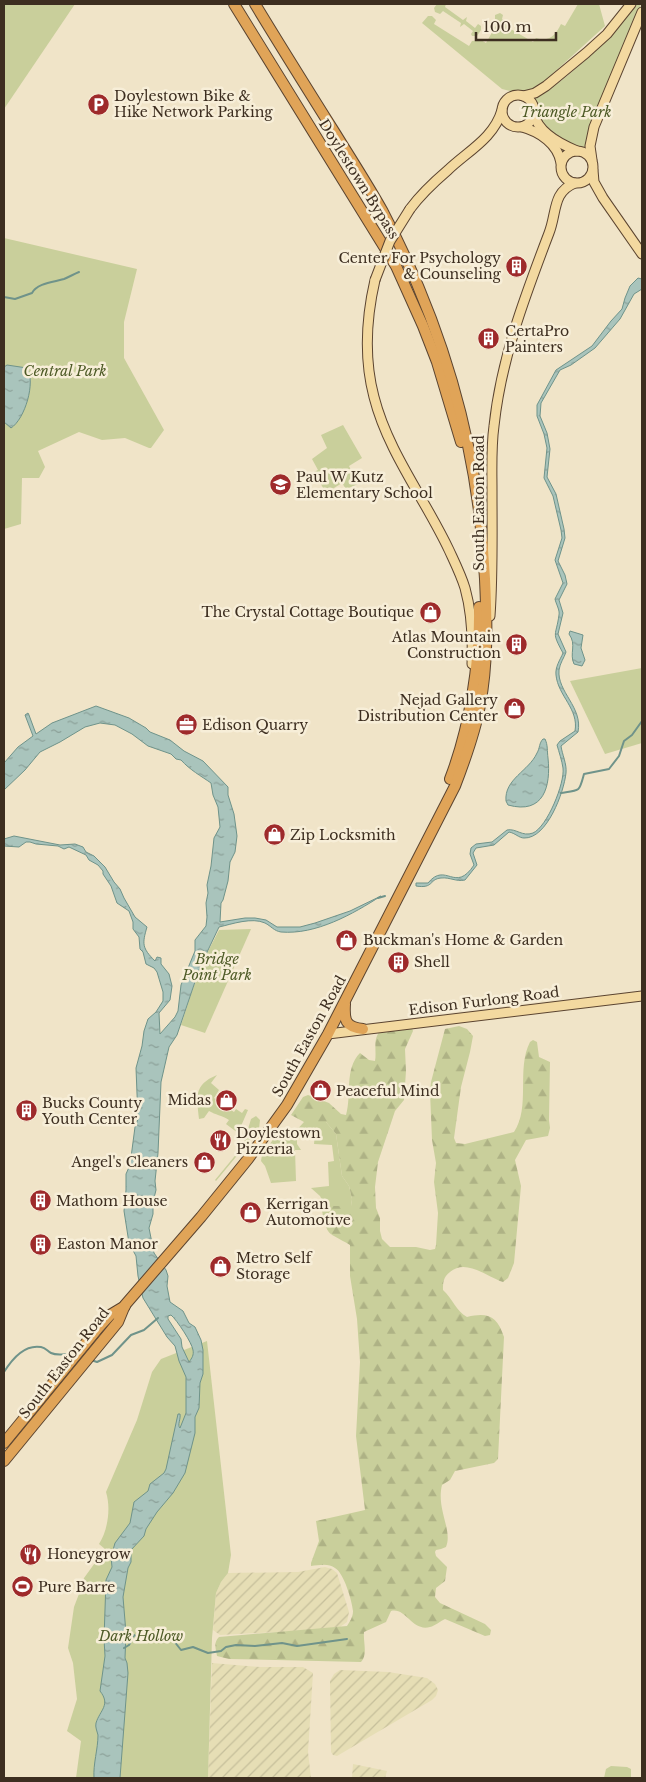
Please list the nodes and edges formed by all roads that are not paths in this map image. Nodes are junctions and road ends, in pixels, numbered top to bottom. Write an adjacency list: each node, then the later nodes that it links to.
1 (230, 4): 6 (highway)
2 (234, 4): 6 (highway, Doylestown Bypass)
3 (255, 4): 18 (highway, Doylestown Bypass)
4 (631, 4): 7 (main road)
5 (642, 12): 12 (main road)
6 (252, 33): 18 (highway, Doylestown Bypass)
7 (523, 96): 8 (main road); 9 (main road)
8 (502, 110): 10 (main road); 21 (main road, South Easton Road, bridge)
9 (534, 114): 10 (main road); 11 (main road)
10 (522, 127): 13 (main road)
11 (577, 151): 12 (main road); 13 (main road)
12 (592, 160): 14 (main road)
13 (561, 163): 15 (main road)
14 (593, 170): 15 (main road, South Easton Road); 16 (main road)
15 (576, 183): 16 (main road); 20 (main road, South Easton Road)
16 (603, 198): 17 (main road)
17 (642, 254)
18 (465, 446): 19 (highway, Doylestown Bypass)
19 (473, 486): 20 (highway, Doylestown Bypass); 21 (highway, Doylestown Bypass)
20 (487, 651): 22 (highway, South Easton Road)
21 (470, 704): 22 (highway, South Easton Road)
22 (431, 832): 24 (highway, South Easton Road)
23 (642, 996): 25 (main road, Edison Furlong Road)
24 (347, 998): 25 (highway); 26 (highway, South Easton Road)
25 (363, 1029): 26 (main road, Edison Furlong Road)
26 (328, 1034): 27 (highway, South Easton Road)
27 (128, 1302): 28 (highway, South Easton Road); 29 (highway, South Easton Road)
28 (4, 1443)
29 (4, 1461)

